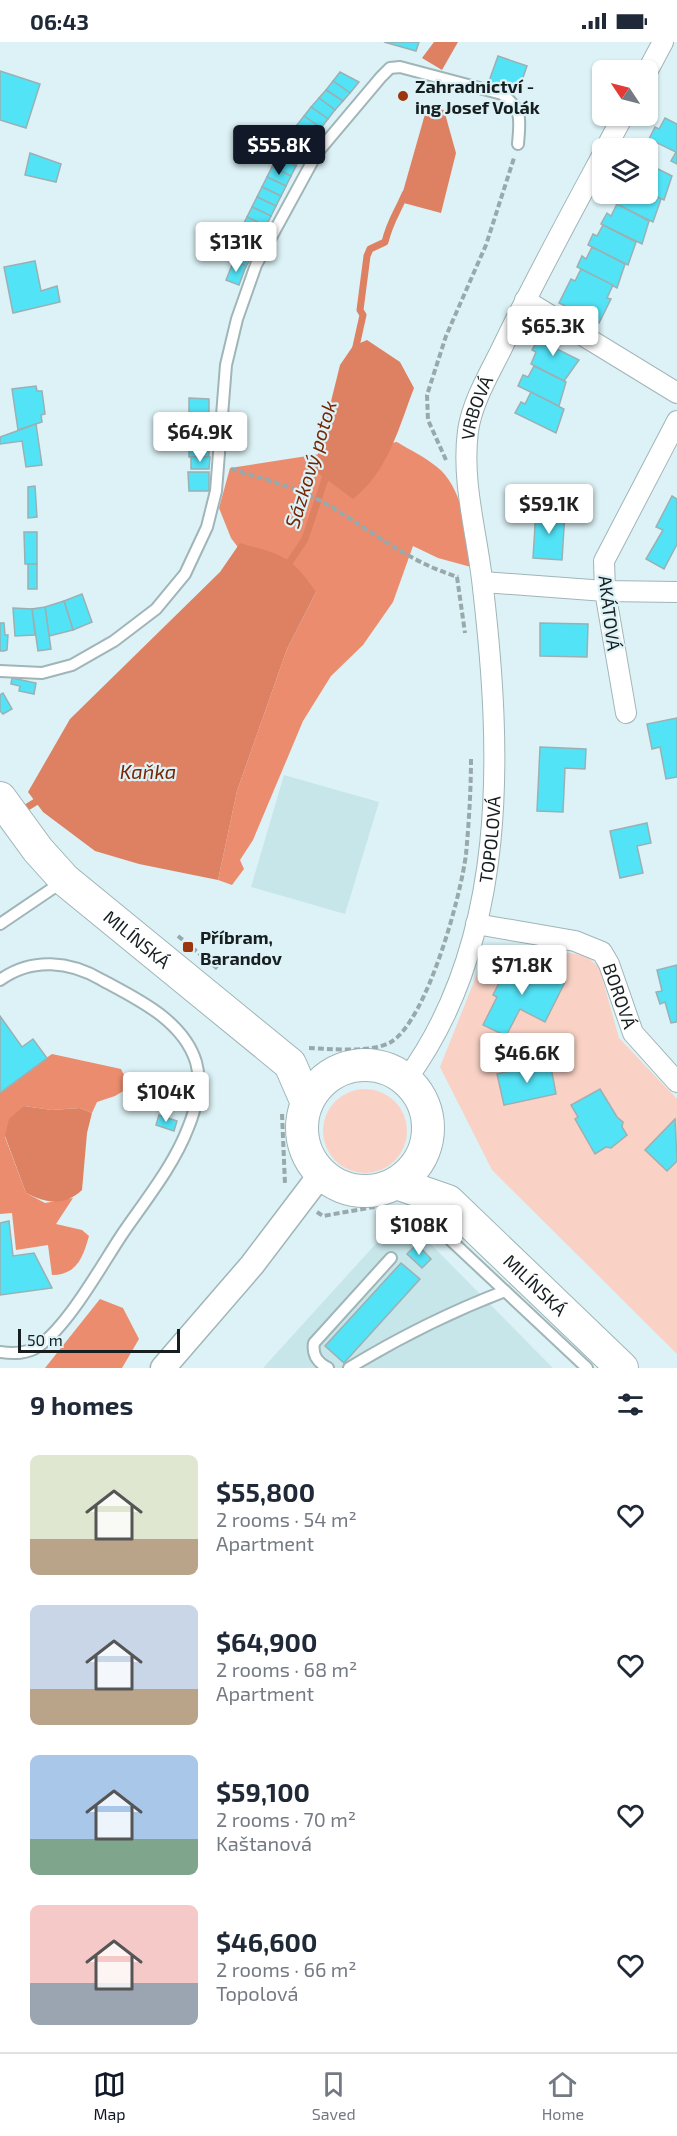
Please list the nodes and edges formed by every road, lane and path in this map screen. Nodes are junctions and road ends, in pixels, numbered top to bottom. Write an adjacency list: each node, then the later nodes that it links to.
1 (663, 42): 2 (street)
2 (653, 60)
3 (518, 144): 8 (lane); 9 (path)
4 (592, 175): 5 (street, VRBOVÁ)
5 (525, 300): 6 (street); 9 (street, VRBOVÁ)
6 (677, 393)
7 (677, 421): 12 (street, AKÁTOVÁ)
8 (219, 466): 10 (path); 15 (lane)
9 (470, 489): 11 (street, VRBOVÁ)
10 (457, 577): 11 (path); 14 (path)
11 (483, 582): 12 (street); 21 (street, TOPOLOVÁ)
12 (604, 591): 13 (street); 16 (street, AKÁTOVÁ)
13 (677, 592)
14 (466, 642)
15 (0, 671)
16 (626, 713)
17 (471, 756): 23 (path)
18 (0, 798): 19 (main road, MILÍNSKÁ)
19 (65, 880): 20 (lane); 23 (main road, MILÍNSKÁ)
20 (0, 924)
21 (476, 924): 25 (street, TOPOLOVÁ); 26 (street, BOROVÁ)
22 (0, 980): 34 (lane)
23 (290, 1064): 24 (main road, MILÍNSKÁ); 27 (main road, MILÍNSKÁ)
24 (340, 1071): 25 (main road, MILÍNSKÁ); 27 (main road)
25 (406, 1080): 28 (main road, MILÍNSKÁ)
26 (677, 1082)
27 (308, 1104): 29 (main road)
28 (426, 1144): 30 (main road, MILÍNSKÁ); 31 (main road, MILÍNSKÁ)
29 (321, 1174): 30 (main road); 35 (street)
30 (396, 1184): 31 (main road, MILÍNSKÁ)
31 (436, 1209): 33 (lane); 39 (main road, MILÍNSKÁ)
32 (391, 1258): 36 (lane)
33 (505, 1291): 37 (lane); 38 (lane)
34 (0, 1352)
35 (163, 1368)
36 (328, 1368)
37 (349, 1368)
38 (587, 1368)
39 (622, 1368)

